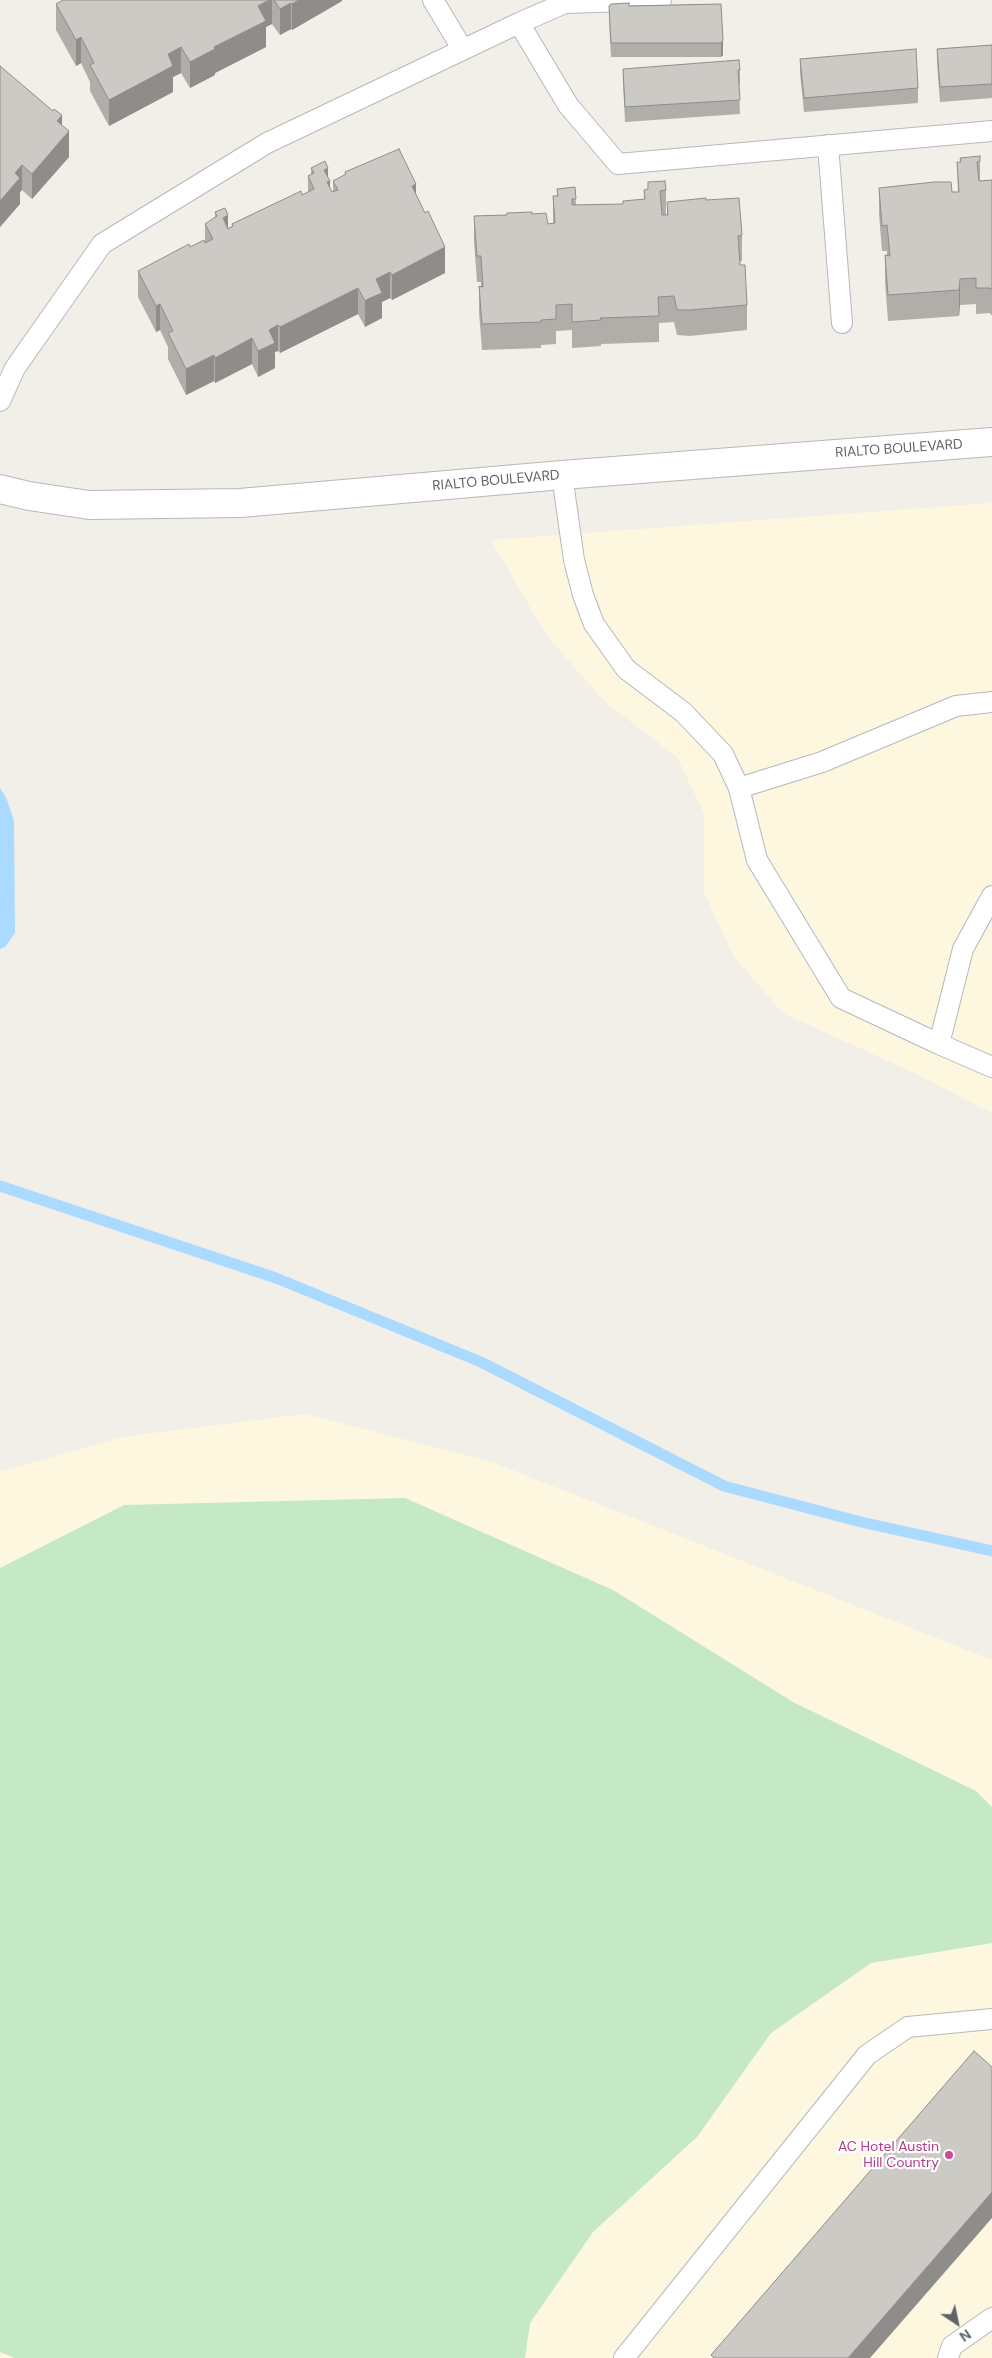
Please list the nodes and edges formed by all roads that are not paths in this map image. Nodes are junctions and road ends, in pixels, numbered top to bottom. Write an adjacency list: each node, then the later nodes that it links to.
1 (433, 0): 4 (lane)
2 (661, 0): 3 (lane)
3 (519, 24): 4 (lane); 6 (lane)
4 (463, 50): 8 (lane)
5 (992, 131): 6 (lane)
6 (828, 145): 7 (lane)
7 (842, 322)
8 (0, 401)
9 (992, 442): 10 (street, RIALTO BOULEVARD)
10 (562, 475): 11 (street, RIALTO BOULEVARD); 13 (lane)
11 (0, 489)
12 (992, 702): 13 (lane)
13 (740, 788): 15 (lane)
14 (992, 896): 15 (lane)
15 (938, 1044): 16 (lane)
16 (992, 1067)
17 (992, 2019): 19 (lane)
18 (992, 2318): 20 (lane)
19 (624, 2358)
20 (948, 2358)

